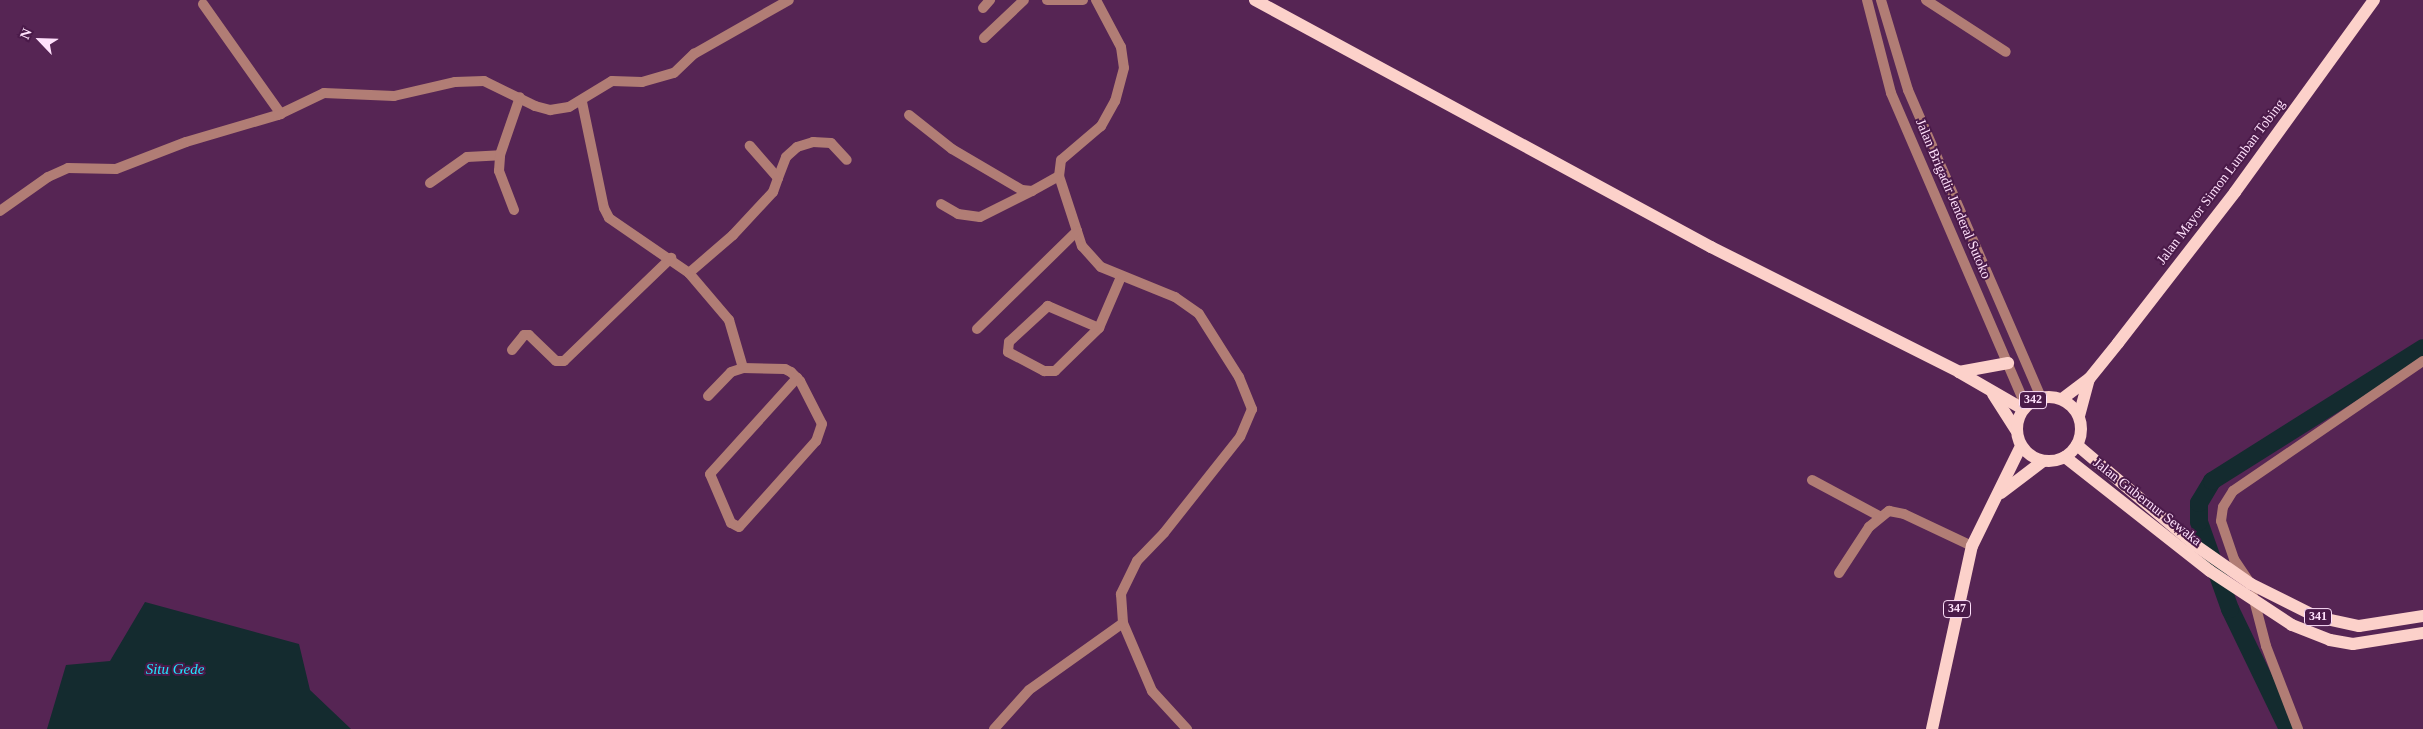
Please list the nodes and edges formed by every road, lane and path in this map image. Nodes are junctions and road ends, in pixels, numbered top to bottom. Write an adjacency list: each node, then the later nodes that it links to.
1 (789, 0): 17 (street)
2 (1024, 0): 12 (street)
3 (1047, 0): 4 (street)
4 (1083, 0)
5 (1096, 0): 23 (street)
6 (1255, 0): 40 (main road)
7 (1867, 0): 15 (street, Jalan Brigadir Jenderal Sutoko)
8 (1926, 0): 13 (street)
9 (2374, 0): 42 (main road, Jalan Mayor Simon Lumban Tobing)
10 (1882, 1): 14 (street)
11 (203, 4): 18 (street)
12 (984, 38)
13 (2006, 52)
14 (1908, 90): 15 (street); 45 (street)
15 (1891, 93): 38 (street, Jalan Brigadir Jenderal Sutoko)
16 (520, 98): 17 (street); 18 (street); 21 (street)
17 (582, 102): 31 (street)
18 (281, 114): 29 (street)
19 (909, 114): 26 (street)
20 (750, 146): 24 (street)
21 (500, 155): 25 (street); 28 (street)
22 (847, 160): 24 (street)
23 (1059, 176): 26 (street); 30 (street)
24 (778, 178): 32 (street)
25 (430, 183)
26 (1032, 191): 27 (street)
27 (941, 204)
28 (514, 210)
29 (0, 211)
30 (1076, 231): 33 (street); 35 (street)
31 (671, 258): 32 (street); 36 (street)
32 (689, 273): 39 (street)
33 (1121, 277): 34 (street); 64 (street)
34 (1099, 328): 34 (street)
35 (977, 329)
36 (512, 350)
37 (2423, 361): 61 (street)
38 (2008, 363): 40 (main road); 47 (street, Jalan Brigadir Jenderal Sutoko)
39 (743, 368): 41 (street); 44 (street)
40 (1959, 372): 43 (main road)
41 (797, 378): 41 (street)
42 (2089, 379): 46 (main road, Jalan Mayor Simon Lumban Tobing); 48 (main road, Jalan Mayor Simon Lumban Tobing)
43 (1992, 392): 47 (main road); 49 (main road)
44 (708, 396)
45 (2040, 397): 46 (main road, 342); 47 (main road, 342)
46 (2062, 399): 48 (main road, 342)
47 (2024, 407): 49 (main road, 342)
48 (2079, 416): 50 (main road)
49 (2016, 430): 51 (main road)
50 (2077, 445): 52 (main road); 57 (main road, 341)
51 (2021, 446): 53 (main road); 55 (main road)
52 (2065, 457): 53 (main road); 58 (main road, Jalan Gubernur Sewaka / 341)
53 (2043, 461): 55 (main road)
54 (1812, 480): 56 (street)
55 (1999, 494): 59 (main road, 347)
56 (1879, 516): 59 (street); 60 (street)
57 (2178, 531): 58 (main road); 61 (main road, Jalan Gubernur Sewaka / 341)
58 (2172, 543): 62 (main road, Jalan Gubernur Sewaka / 341)
59 (1972, 546): 68 (main road, 347)
60 (1839, 573)
61 (2250, 584): 62 (street); 63 (main road, Jalan Gubernur Sewaka / 341)
62 (2254, 602): 65 (main road, 341); 69 (street)
63 (2423, 616)
64 (1123, 623): 66 (street); 67 (street)
65 (2423, 633)
66 (1182, 727)
67 (994, 729)
68 (1932, 729)
69 (2298, 729)

